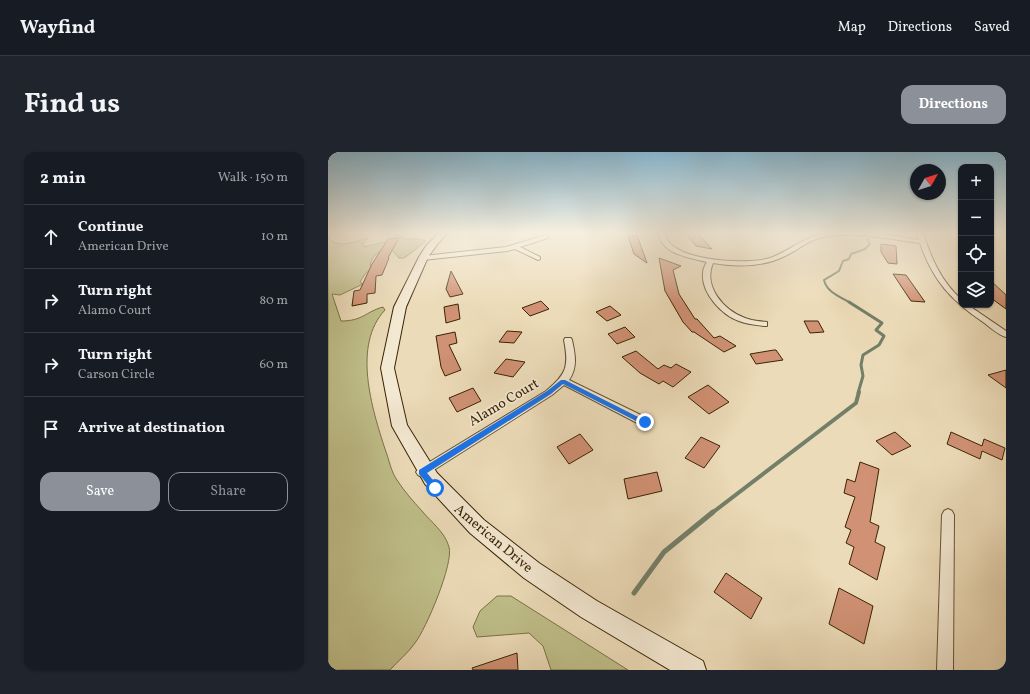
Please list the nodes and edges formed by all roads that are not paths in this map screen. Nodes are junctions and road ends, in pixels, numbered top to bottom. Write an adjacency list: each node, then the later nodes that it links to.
1 (430, 257): 5 (street)
2 (697, 257): 6 (street)
3 (777, 257): 6 (street)
4 (928, 257): 7 (street)
5 (423, 258): 14 (street, American Drive)
6 (711, 260): 9 (street)
7 (958, 300)
8 (967, 308): 10 (street)
9 (764, 324)
10 (1006, 335)
11 (568, 340): 12 (street, Alamo Court)
12 (563, 381): 13 (street); 14 (street, Alamo Court)
13 (645, 422)
14 (422, 472): 16 (street, American Drive)
15 (948, 515): 17 (street)
16 (694, 670)
17 (945, 670)

